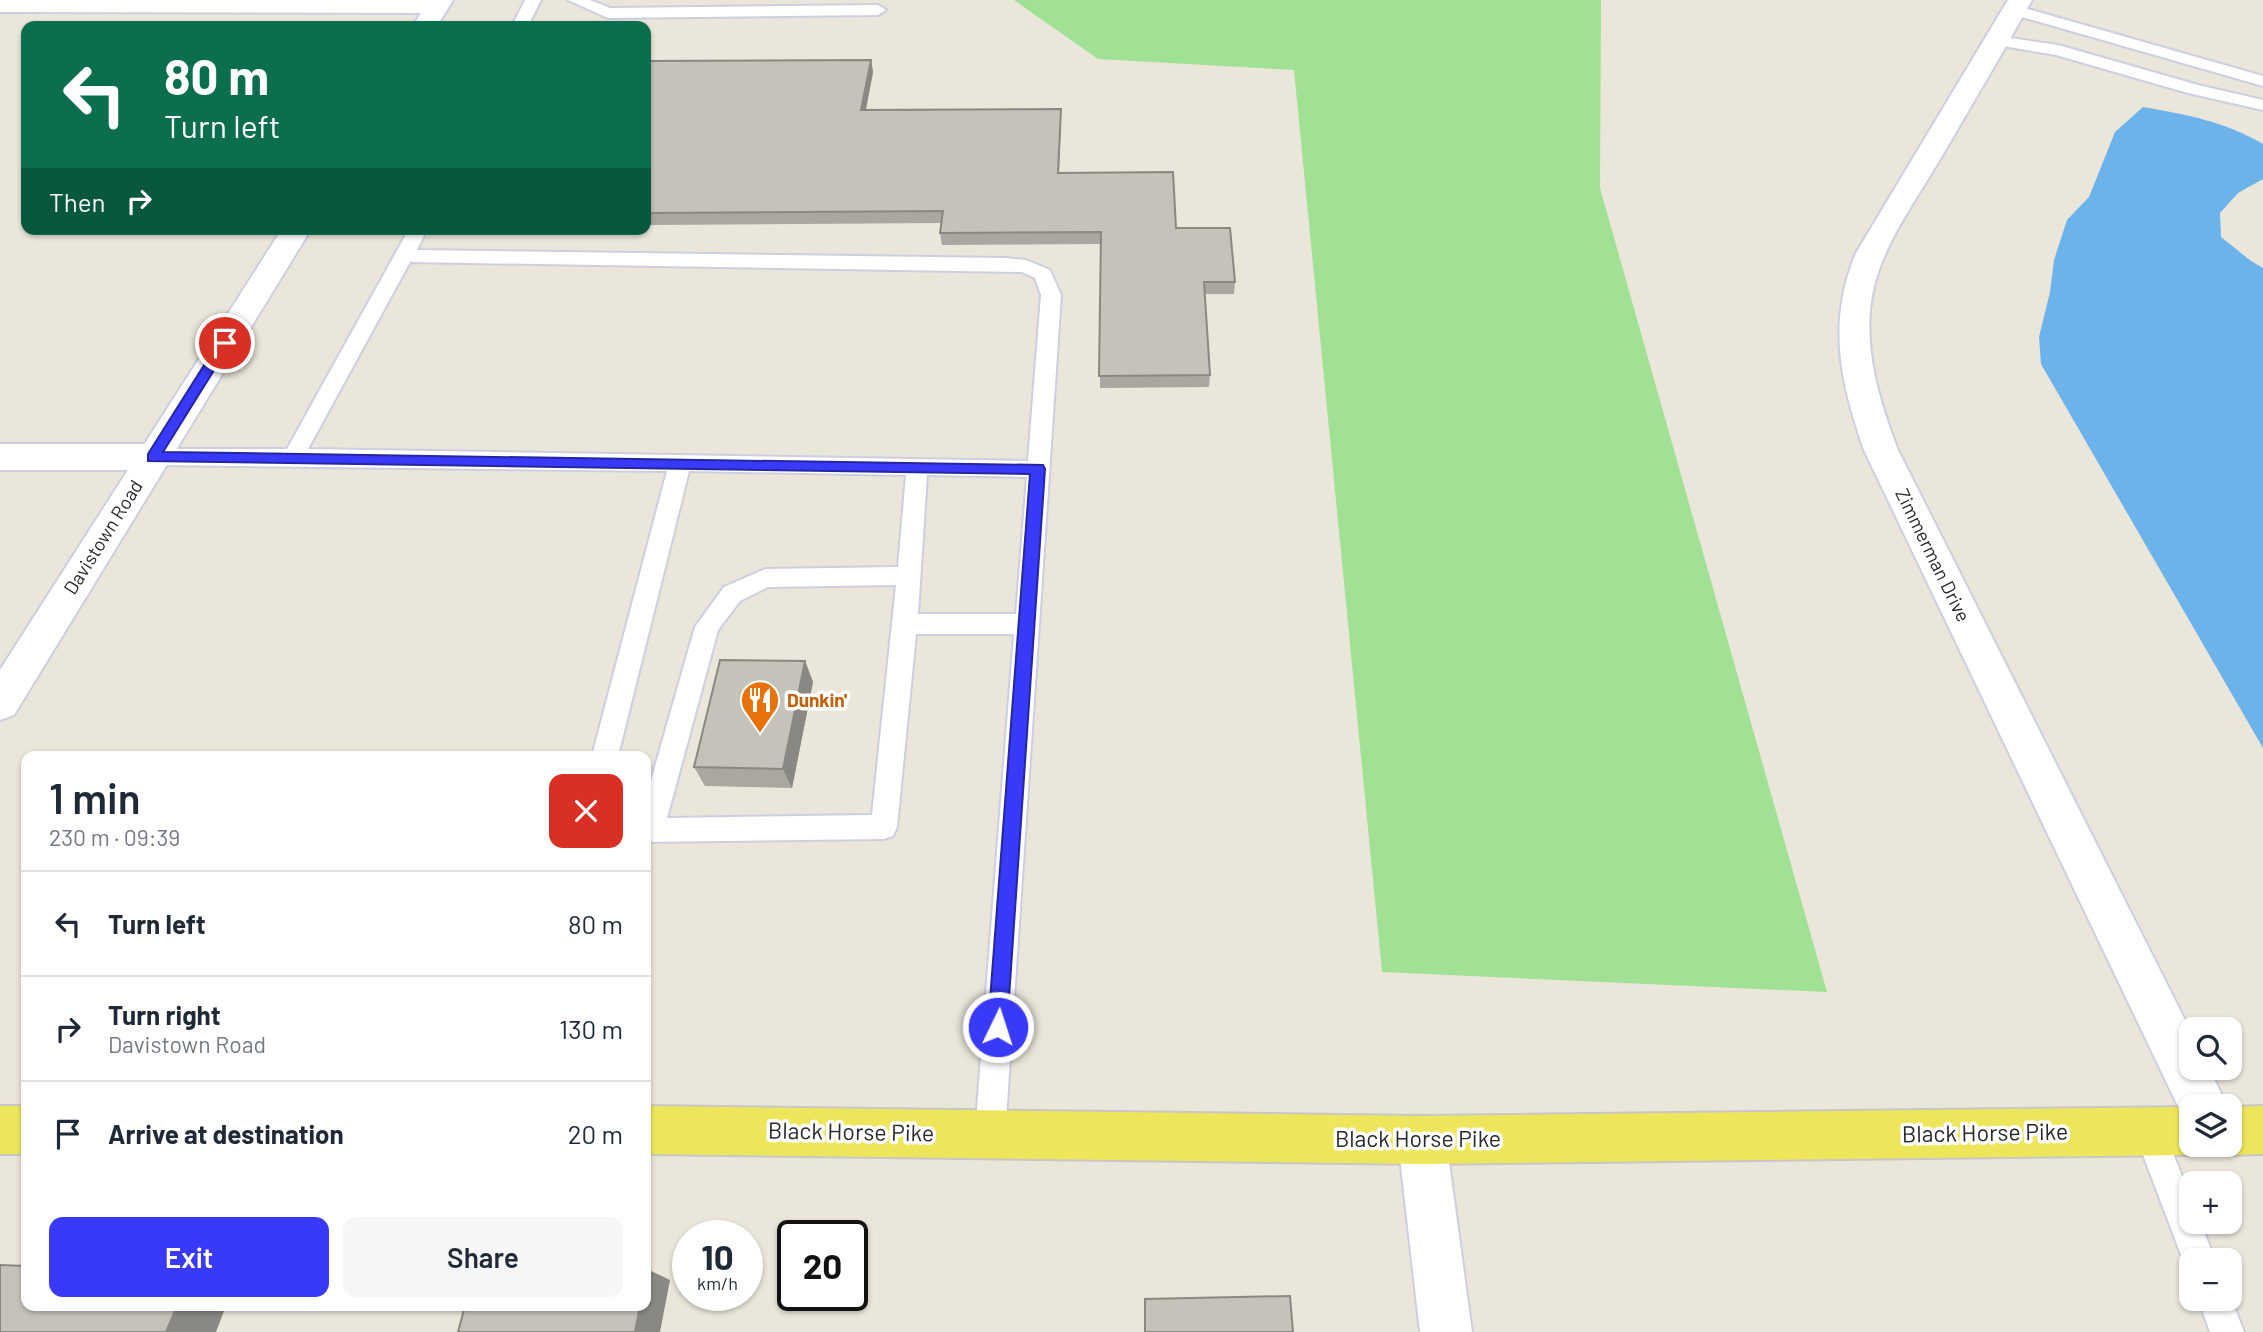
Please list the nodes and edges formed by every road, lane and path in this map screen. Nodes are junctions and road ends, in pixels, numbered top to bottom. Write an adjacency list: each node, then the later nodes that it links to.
1 (533, 0): 7 (lane)
2 (576, 0): 5 (lane)
3 (14, 3): 6 (street); 8 (street)
4 (2017, 5): 9 (street, Zimmerman Drive); 10 (lane)
5 (878, 10)
6 (434, 11)
7 (522, 21)
8 (0, 24)
9 (1997, 41): 11 (lane); 28 (street, Zimmerman Drive)
10 (2263, 81)
11 (2263, 105)
12 (293, 235): 16 (street, Davistown Road)
13 (415, 235): 14 (lane)
14 (404, 256): 17 (lane); 20 (lane)
15 (0, 457): 16 (street)
16 (153, 457): 17 (lane); 24 (street, Davistown Road)
17 (293, 457): 18 (lane)
18 (680, 464): 19 (lane); 25 (lane)
19 (918, 468): 20 (lane); 21 (lane)
20 (1038, 469): 23 (lane)
21 (909, 576): 22 (lane); 26 (lane)
22 (905, 624): 23 (lane); 27 (lane)
23 (1027, 624): 35 (lane)
24 (0, 703)
25 (606, 751)
26 (651, 820)
27 (651, 830)
28 (2197, 1094)
29 (0, 1130): 30 (main road)
30 (21, 1130)
31 (651, 1130): 35 (main road, Black Horse Pike)
32 (2263, 1130): 34 (main road)
33 (2170, 1131): 36 (main road, Black Horse Pike); 37 (lane)
34 (2242, 1131)
35 (990, 1134): 36 (main road, Black Horse Pike)
36 (1422, 1140): 39 (street)
37 (2196, 1248)
38 (2219, 1311): 40 (lane)
39 (1446, 1332)
40 (2227, 1332)

